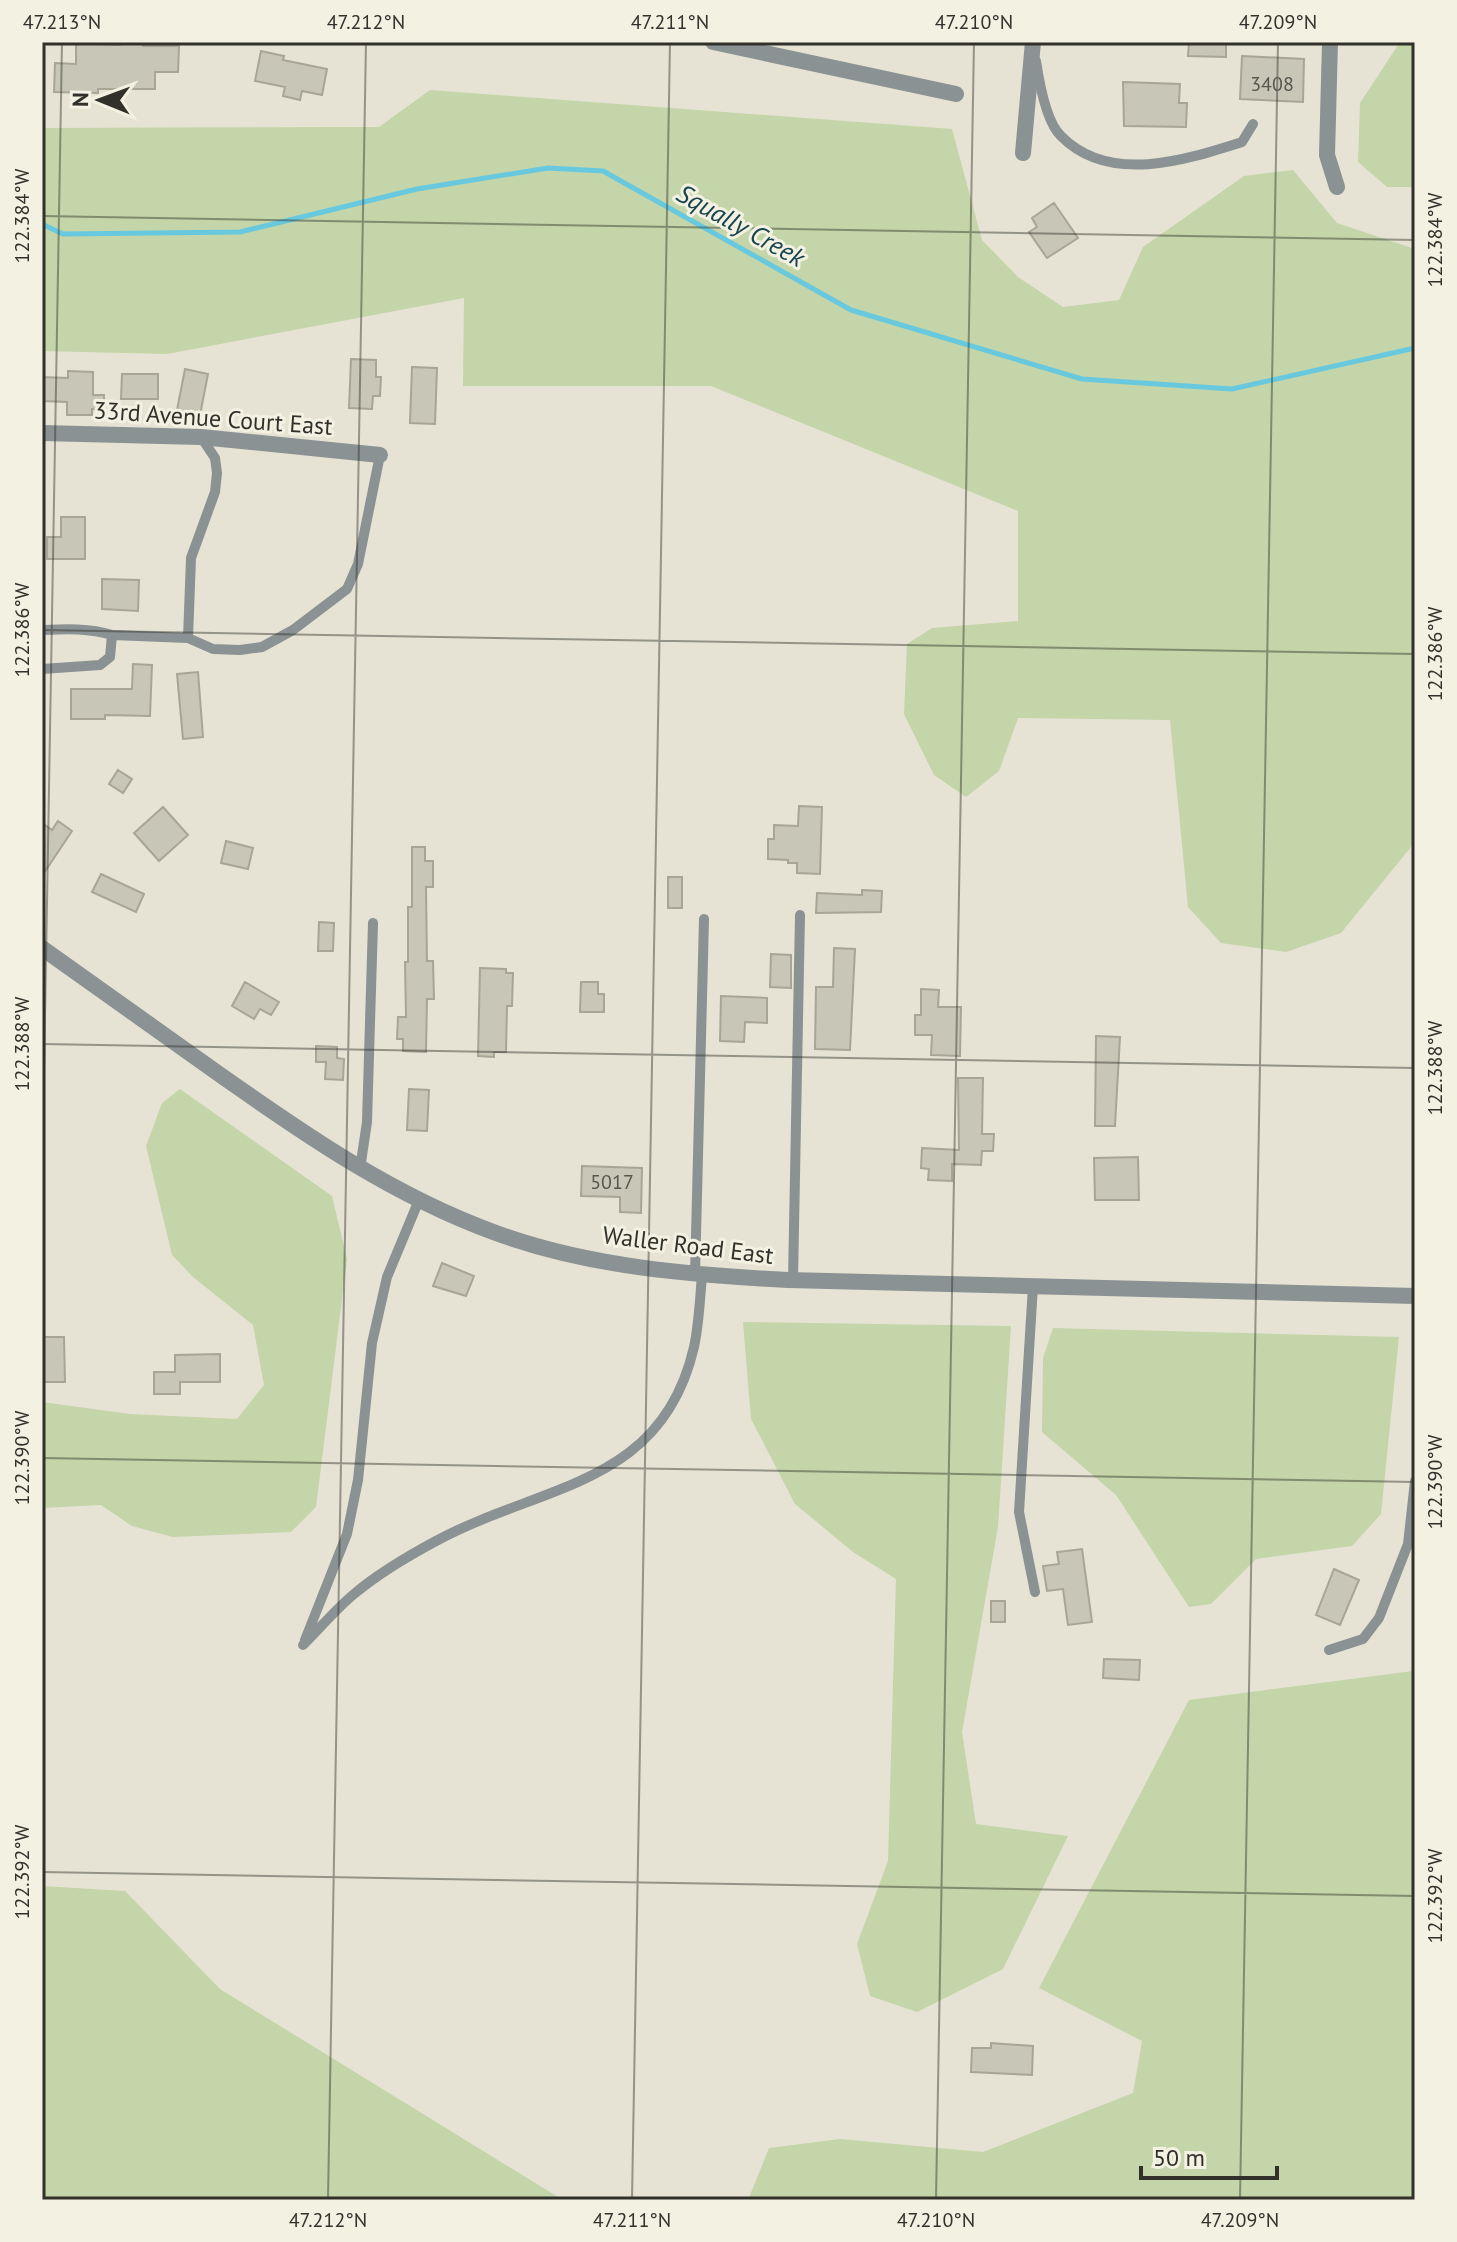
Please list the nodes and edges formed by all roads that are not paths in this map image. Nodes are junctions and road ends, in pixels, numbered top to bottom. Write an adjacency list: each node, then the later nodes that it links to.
1 (713, 42): 4 (street)
2 (1330, 42): 7 (street)
3 (1033, 43): 5 (lane); 6 (street)
4 (956, 94)
5 (1253, 124)
6 (1023, 153)
7 (1337, 187)
8 (42, 433): 9 (street, 33rd Avenue Court East)
9 (201, 437): 10 (street, 33rd Avenue Court East); 13 (lane)
10 (380, 455): 13 (lane)
11 (42, 630): 12 (lane)
12 (112, 635): 13 (lane); 14 (lane)
13 (188, 638)
14 (42, 669)
15 (800, 915): 22 (lane)
16 (704, 919): 21 (lane)
17 (373, 923): 19 (lane)
18 (42, 948): 19 (street, Waller Road East)
19 (360, 1169): 20 (street, Waller Road East)
20 (419, 1200): 21 (street, Waller Road East); 21 (lane)
21 (699, 1275): 22 (street, Waller Road East)
22 (793, 1280): 23 (street, Waller Road East)
23 (1033, 1286): 24 (street, Waller Road East); 26 (lane)
24 (1415, 1296)
25 (1415, 1481): 27 (lane)
26 (1035, 1592)
27 (1329, 1650)

